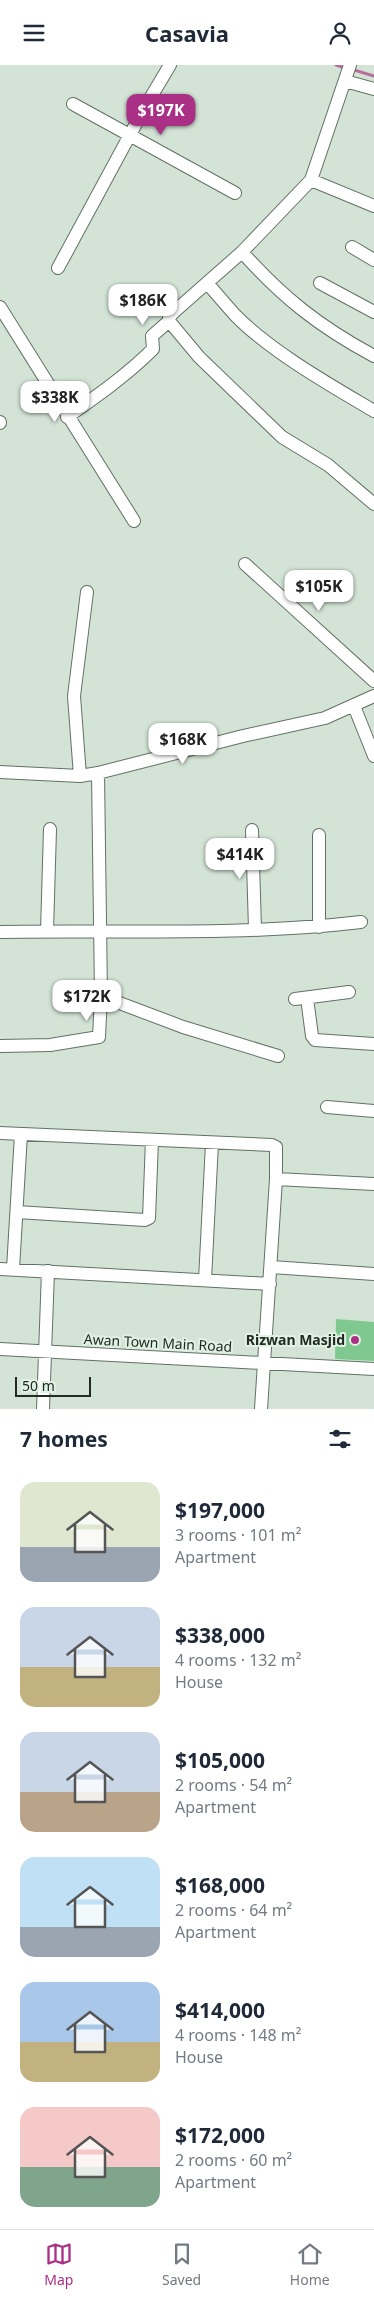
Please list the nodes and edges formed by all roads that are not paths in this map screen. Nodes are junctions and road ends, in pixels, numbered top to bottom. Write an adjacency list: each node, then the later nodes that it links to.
1 (170, 65): 5 (street)
2 (347, 74): 3 (street); 6 (street)
3 (374, 89)
4 (73, 104): 5 (street)
5 (130, 134): 7 (street); 12 (street)
6 (311, 180): 8 (street); 10 (street)
7 (234, 193)
8 (374, 206)
9 (352, 247): 11 (street)
10 (242, 252): 13 (street); 18 (street)
11 (374, 260)
12 (58, 268)
13 (207, 283): 17 (street); 19 (street)
14 (320, 283): 16 (street)
15 (0, 307): 20 (street)
16 (374, 312)
17 (169, 321): 20 (street); 21 (street)
18 (374, 356)
19 (374, 411)
20 (67, 417): 22 (street)
21 (374, 504)
22 (134, 521)
23 (245, 564): 25 (street)
24 (87, 592): 31 (street)
25 (374, 681)
26 (374, 696): 27 (street)
27 (354, 706): 28 (street); 30 (street)
28 (374, 756)
29 (0, 771): 31 (street)
30 (98, 773): 31 (street); 39 (street)
31 (80, 776)
32 (50, 829): 38 (street)
33 (252, 830): 37 (street)
34 (319, 835): 36 (street)
35 (360, 922): 36 (street)
36 (319, 927): 37 (street)
37 (255, 929): 39 (street)
38 (47, 931): 39 (street); 40 (street)
39 (100, 931): 42 (street)
40 (0, 932)
41 (349, 992): 43 (street)
42 (101, 996): 44 (street); 45 (street)
43 (374, 1045)
44 (0, 1046)
45 (278, 1056)
46 (327, 1107): 47 (street)
47 (374, 1111)
48 (0, 1133): 49 (street)
49 (21, 1134): 50 (street); 54 (street)
50 (152, 1140): 51 (street); 54 (street)
51 (212, 1143): 52 (street); 60 (street)
52 (276, 1179): 53 (street); 55 (street)
53 (374, 1184)
54 (17, 1212): 57 (street)
55 (271, 1267): 59 (street); 61 (street)
56 (0, 1269): 57 (street)
57 (13, 1269): 58 (street)
58 (48, 1271): 60 (street); 63 (street)
59 (374, 1274)
60 (206, 1280): 61 (street)
61 (270, 1284): 64 (street)
62 (0, 1349): 63 (street, Awan Town Main Road)
63 (46, 1351): 64 (street, Awan Town Main Road); 66 (street)
64 (264, 1364): 65 (street, Awan Town Main Road); 67 (street)
65 (374, 1369)
66 (42, 1409)
67 (261, 1409)

